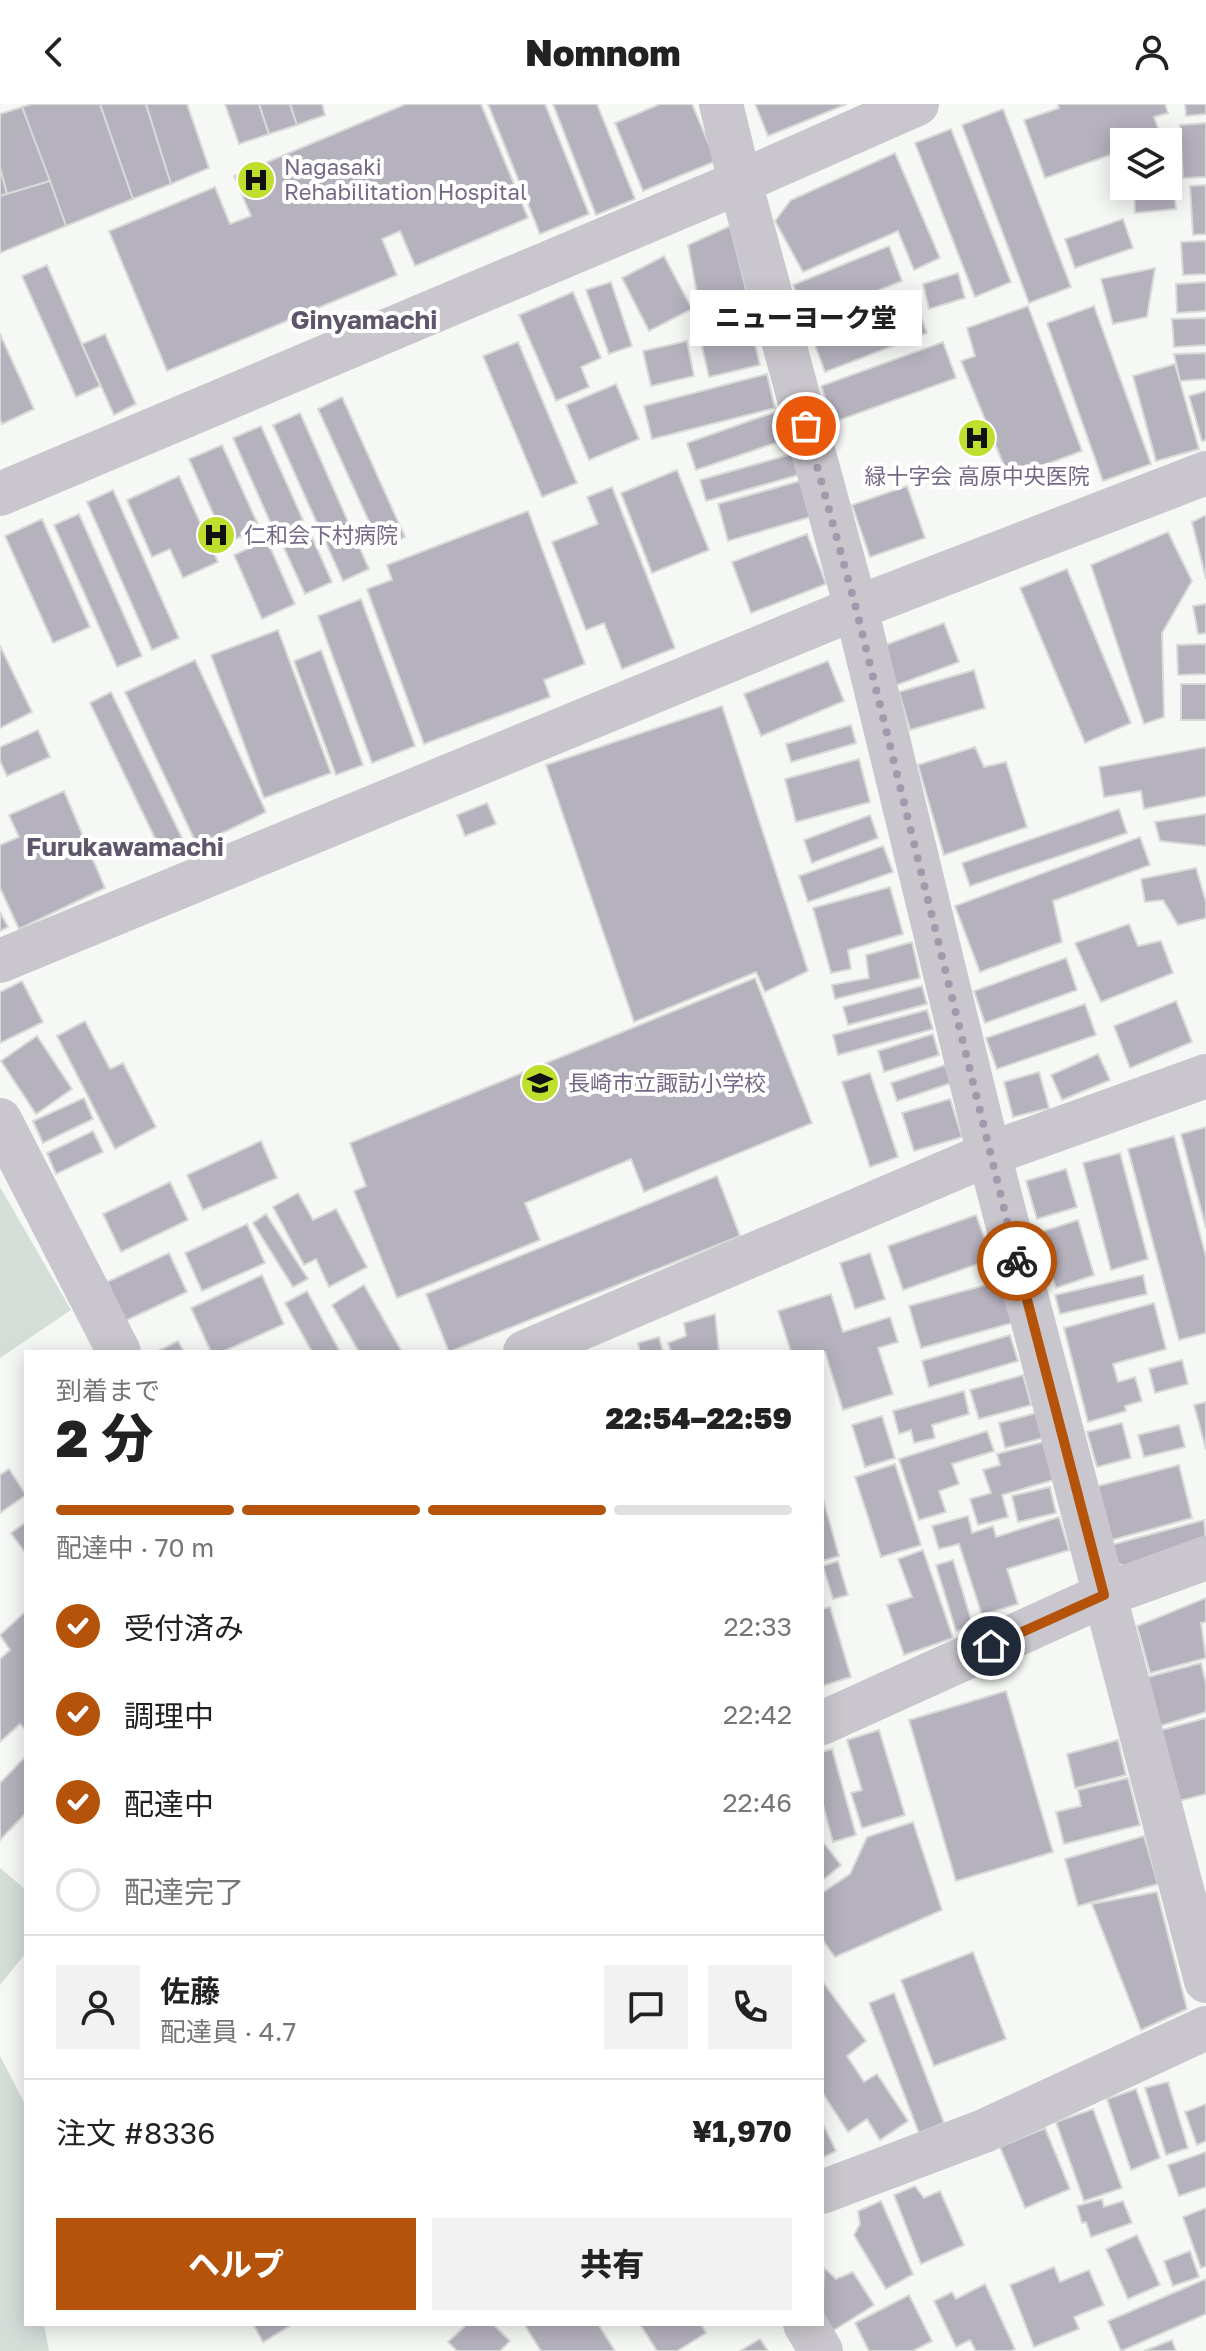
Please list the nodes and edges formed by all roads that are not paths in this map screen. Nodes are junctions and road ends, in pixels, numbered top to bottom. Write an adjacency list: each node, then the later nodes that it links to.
1 (721, 104): 3 (street)
2 (917, 104): 3 (street)
3 (740, 182): 5 (street); 6 (street)
4 (1206, 473): 6 (street)
5 (0, 494)
6 (856, 608): 7 (street); 10 (street)
7 (0, 961)
8 (1206, 1076): 10 (street)
9 (0, 1120): 11 (street)
10 (989, 1154): 12 (street); 14 (street)
11 (118, 1350)
12 (530, 1350)
13 (1206, 1558): 14 (street)
14 (1104, 1595): 15 (street); 16 (street)
15 (824, 1722)
16 (1206, 1981)
17 (1206, 2028): 18 (street)
18 (824, 2191)
19 (806, 2326): 20 (street)
20 (821, 2351)

